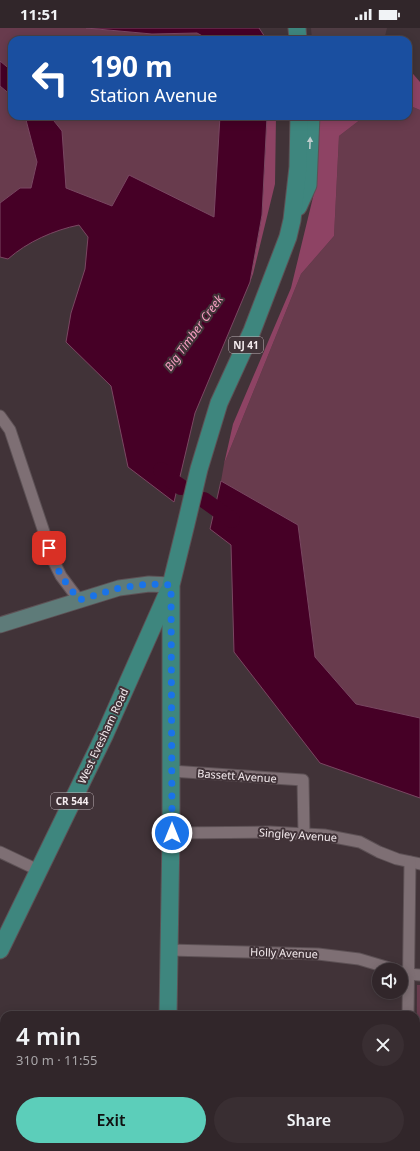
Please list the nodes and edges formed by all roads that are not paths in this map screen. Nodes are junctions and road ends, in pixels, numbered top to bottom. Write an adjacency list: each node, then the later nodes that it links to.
1 (299, 120): 3 (main road, NJ 41)
2 (311, 120): 3 (main road, one-way to 2)
3 (292, 220): 5 (main road, NJ 41)
4 (0, 416): 6 (street)
5 (171, 585): 6 (street); 8 (main road, NJ 41); 9 (main road, West Evesham Road / CR 544)
6 (79, 600): 7 (street)
7 (0, 626)
8 (171, 646): 9 (main road); 10 (main road, NJ 41)
9 (142, 651): 15 (main road, West Evesham Road / CR 544)
10 (171, 771): 11 (main road, NJ 41); 12 (street, Bassett Avenue)
11 (172, 833): 12 (street, Singley Avenue); 17 (main road, NJ 41)
12 (304, 834): 14 (street, Singley Avenue)
13 (0, 852): 15 (street)
14 (415, 863): 19 (street)
15 (38, 870): 16 (main road, West Evesham Road / CR 544)
16 (0, 950)
17 (169, 950): 18 (street, Holly Avenue); 23 (main road, NJ 41)
18 (372, 963)
19 (406, 963)
20 (408, 973): 21 (street)
21 (420, 975)
22 (407, 999): 24 (street)
23 (168, 1011)
24 (408, 1011)

